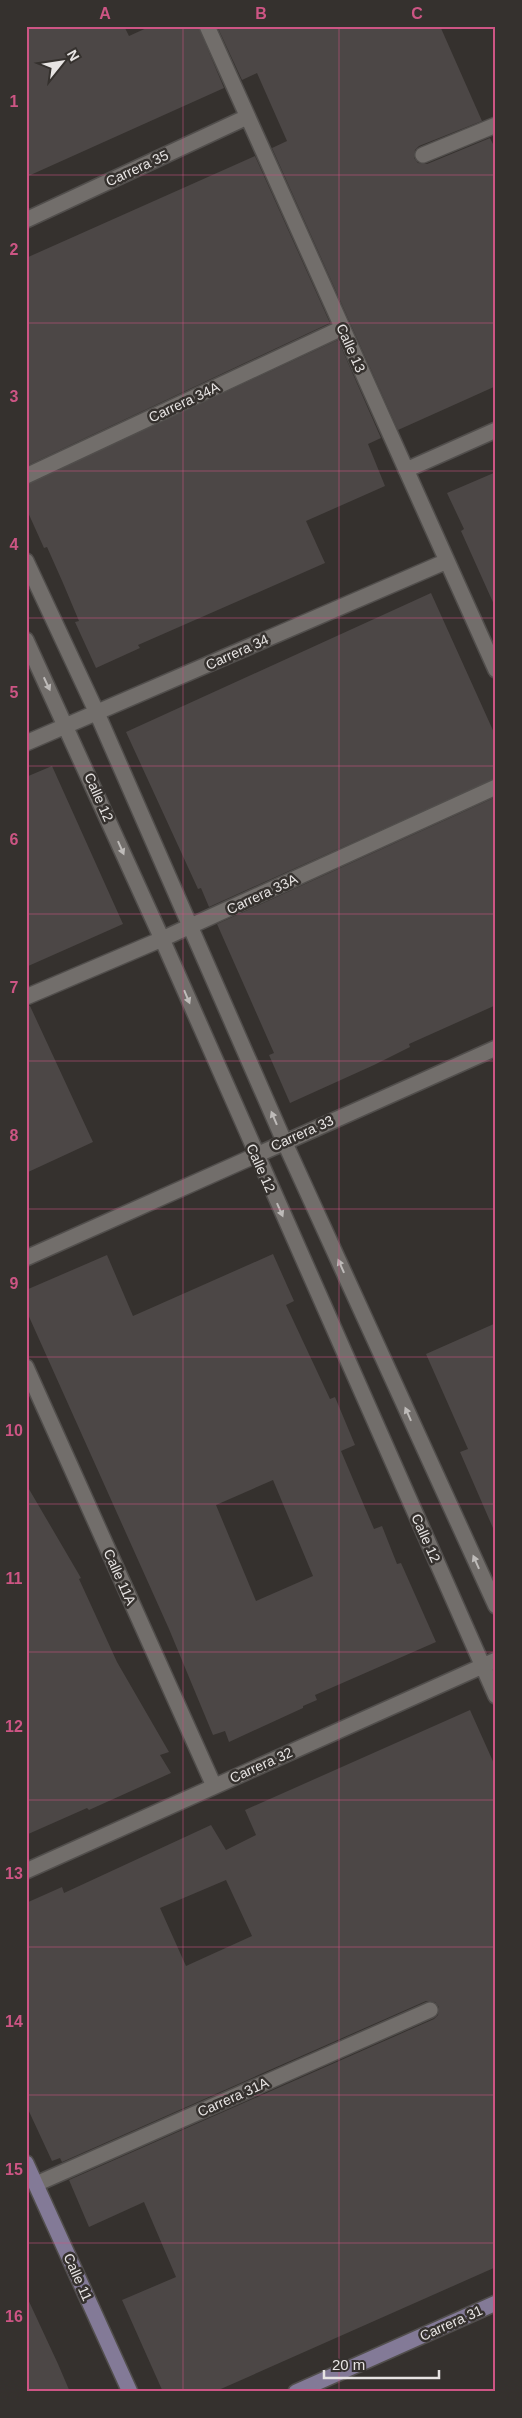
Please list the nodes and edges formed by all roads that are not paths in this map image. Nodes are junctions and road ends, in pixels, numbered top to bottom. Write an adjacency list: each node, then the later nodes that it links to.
1 (207, 26): 2 (street, Calle 13)
2 (247, 117): 5 (street, Carrera 35); 6 (street, Calle 13)
3 (496, 124): 4 (street)
4 (423, 155)
5 (26, 220)
6 (342, 328): 8 (street, Calle 13); 9 (street, Carrera 34A)
7 (496, 430): 8 (street)
8 (406, 470): 11 (street, Calle 13)
9 (26, 476)
10 (26, 560): 14 (street)
11 (447, 561): 13 (street, Calle 13); 14 (street, Carrera 34)
12 (26, 640): 15 (street, Calle 12, one-way to 15)
13 (496, 670)
14 (97, 713): 15 (street, Carrera 34); 18 (street)
15 (67, 726): 16 (street, Carrera 34); 19 (street, Calle 12, one-way to 19)
16 (26, 743)
17 (496, 787): 18 (street, Carrera 33A)
18 (191, 926): 19 (street, Carrera 33A); 22 (street, one-way to 18)
19 (162, 939): 20 (street, Carrera 33A); 23 (street, Calle 12, one-way to 23)
20 (26, 997)
21 (496, 1048): 22 (street, Carrera 33)
22 (284, 1141): 23 (street, Carrera 33); 26 (street, one-way to 22)
23 (255, 1154): 24 (street, Carrera 33); 27 (street, Calle 12, one-way to 27)
24 (26, 1258)
25 (26, 1367): 29 (street, Calle 11A)
26 (496, 1606)
27 (489, 1663): 28 (street, Calle 12); 29 (street, Carrera 32)
28 (496, 1696)
29 (214, 1786): 30 (street, Carrera 32)
30 (26, 1871)
31 (430, 2010): 33 (street, Carrera 31A)
32 (26, 2163): 33 (street, Calle 11)
33 (36, 2184): 35 (street, Calle 11)
34 (496, 2303): 36 (street, Carrera 31)
35 (130, 2392)
36 (296, 2392)

